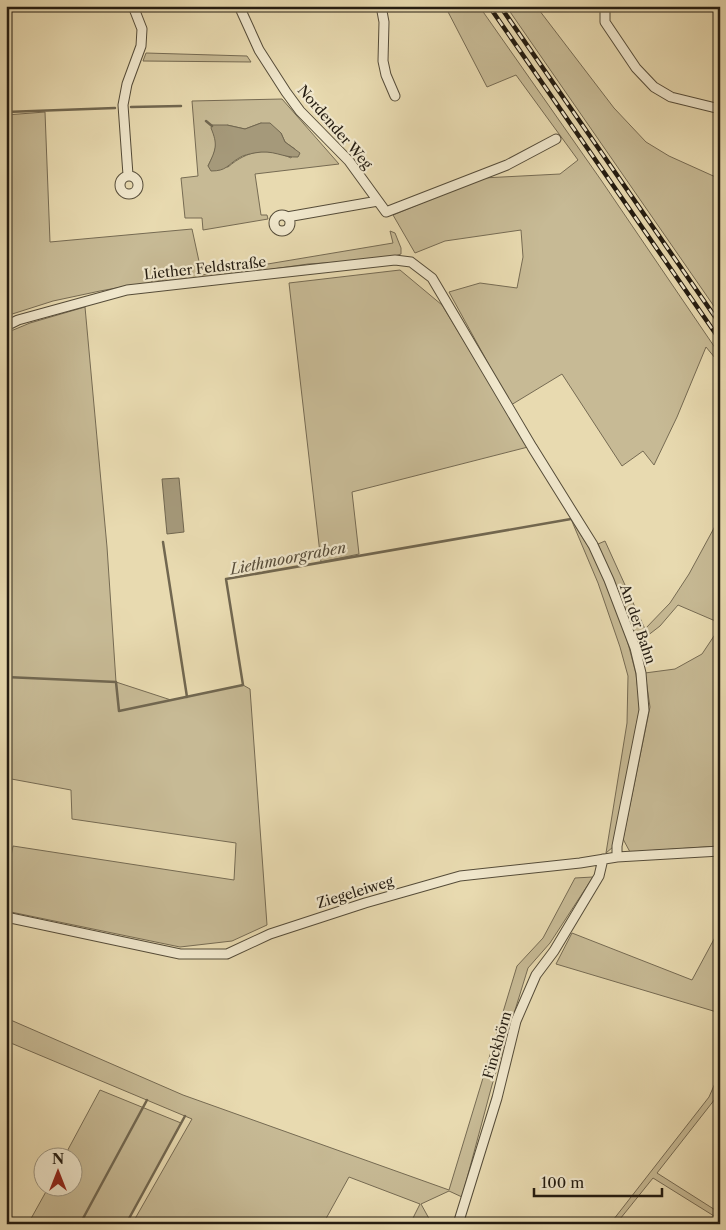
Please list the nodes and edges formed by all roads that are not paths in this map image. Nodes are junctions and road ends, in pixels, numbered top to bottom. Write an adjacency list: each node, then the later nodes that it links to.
1 (133, 6): 8 (street)
2 (239, 6): 9 (street, Nordender Weg)
3 (381, 6): 5 (street)
4 (605, 6): 6 (street)
5 (395, 96)
6 (720, 109)
7 (556, 139): 9 (street, Nordender Weg)
8 (128, 175)
9 (378, 201): 10 (street)
10 (286, 217)
11 (6, 326): 12 (street, Liether Feldstraße)
12 (532, 447): 14 (street, An der Bahn)
13 (720, 851): 14 (street, Ziegeleiweg)
14 (617, 857): 15 (street, Ziegeleiweg)
15 (603, 859): 16 (street, Ziegeleiweg); 17 (street, Finckhörn)
16 (6, 917)
17 (458, 1224)

